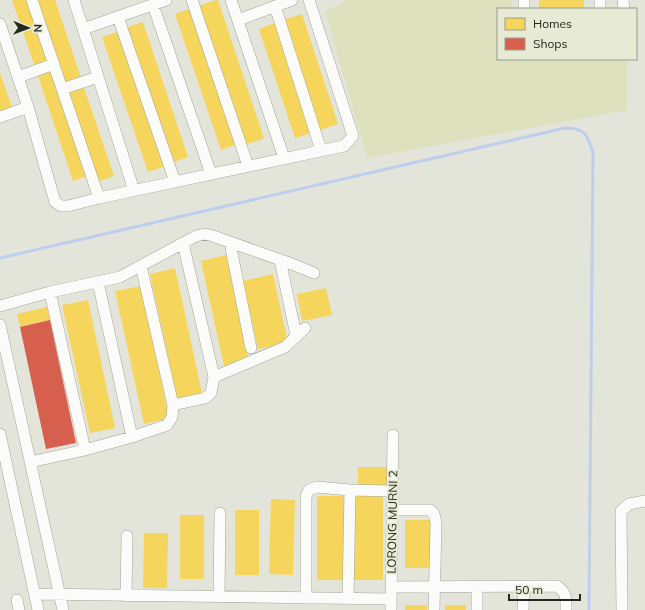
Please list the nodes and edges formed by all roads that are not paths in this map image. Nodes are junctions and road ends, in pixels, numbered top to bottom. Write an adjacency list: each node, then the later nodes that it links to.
1 (32, 0): 14 (street)
2 (74, 0): 13 (street)
3 (166, 0): 8 (street)
4 (192, 0): 22 (street)
5 (231, 0): 11 (street)
6 (292, 0): 9 (street)
7 (309, 0): 20 (street)
8 (153, 5): 10 (street); 23 (street)
9 (275, 6): 11 (street); 20 (street)
10 (118, 17): 13 (street); 24 (street)
11 (238, 20): 21 (street)
12 (0, 24): 15 (street)
13 (83, 29): 16 (street)
14 (54, 64): 15 (street); 17 (street)
15 (18, 77): 18 (street)
16 (98, 77): 17 (street); 25 (street)
17 (62, 89): 26 (street)
18 (28, 107): 19 (street); 26 (street)
19 (0, 117)
20 (322, 150): 21 (street)
21 (284, 158): 22 (street)
22 (248, 166): 23 (street)
23 (211, 174): 24 (street)
24 (174, 182): 25 (street)
25 (134, 191): 26 (street)
26 (99, 198)
27 (182, 243): 28 (street); 30 (street); 37 (street)
28 (230, 243): 29 (street); 36 (street)
29 (280, 260): 31 (street); 37 (street)
30 (141, 266): 32 (street); 38 (street)
31 (314, 273)
32 (98, 282): 33 (street); 41 (street)
33 (50, 292): 34 (street); 42 (street)
34 (0, 306)
35 (0, 325): 43 (street)
36 (250, 348)
37 (214, 377): 38 (street)
38 (173, 405): 41 (street)
39 (0, 434): 54 (street)
40 (393, 435): 45 (street, LORONG MURNI 2)
41 (132, 437): 42 (street)
42 (85, 450): 43 (street)
43 (30, 462): 55 (street)
44 (350, 490): 45 (street); 58 (street); 59 (street)
45 (392, 491): 47 (street, LORONG MURNI 2)
46 (645, 501): 67 (street)
47 (392, 510): 50 (street, LORONG MURNI 2); 51 (street)
48 (220, 513): 57 (street)
49 (127, 536): 56 (street)
50 (391, 587): 51 (street); 60 (street, LORONG MURNI 2)
51 (434, 587): 52 (street); 63 (street)
52 (477, 587): 53 (street); 64 (street)
53 (524, 587): 65 (street); 66 (street)
54 (35, 594): 55 (street); 61 (street)
55 (60, 595): 56 (street); 62 (street)
56 (126, 596): 57 (street)
57 (219, 597): 58 (street)
58 (306, 598): 59 (street)
59 (348, 599): 60 (street)
60 (391, 605)
61 (38, 610)
62 (63, 610)
63 (434, 610)
64 (477, 610)
65 (523, 610)
66 (566, 610)
67 (622, 610)

